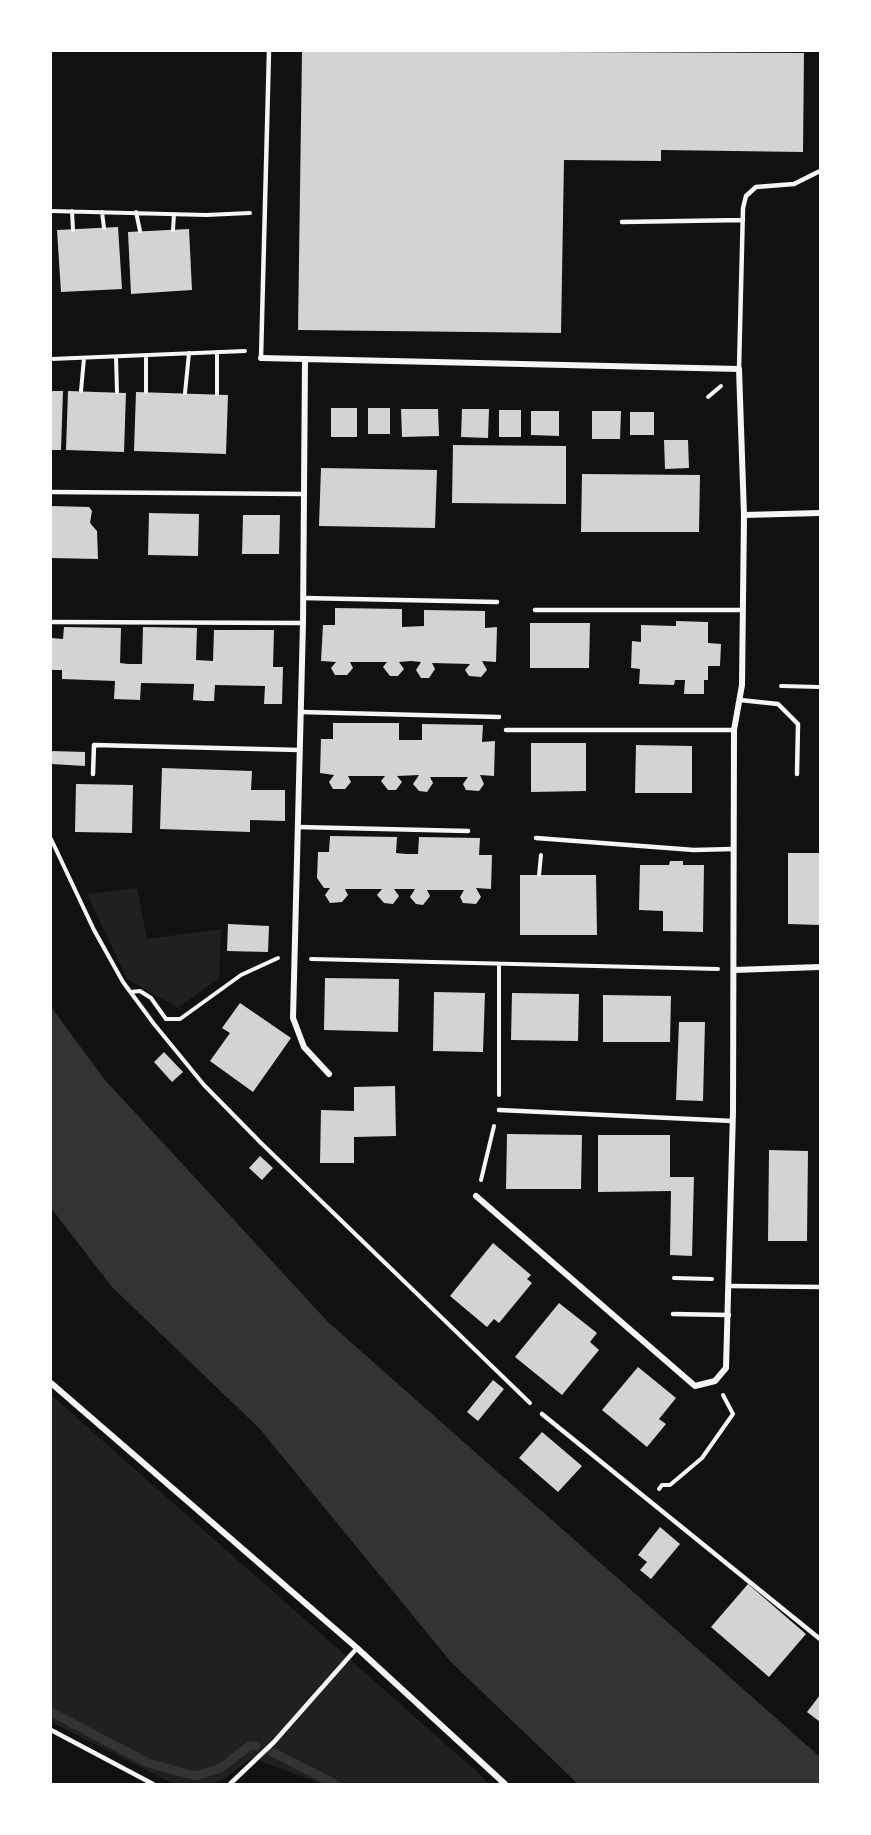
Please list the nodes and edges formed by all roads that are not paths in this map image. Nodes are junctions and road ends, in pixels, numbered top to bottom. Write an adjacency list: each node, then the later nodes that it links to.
1 (269, 51): 5 (lane)
2 (820, 171): 3 (lane)
3 (743, 220): 4 (lane); 7 (lane)
4 (622, 222)
5 (261, 358): 6 (street)
6 (305, 360): 7 (street); 9 (street)
7 (739, 369): 11 (street)
8 (51, 492): 9 (lane)
9 (303, 494): 12 (street)
10 (820, 513): 11 (street)
11 (744, 515): 15 (street)
12 (303, 598): 13 (lane); 17 (street)
13 (497, 602)
14 (534, 610): 15 (lane)
15 (741, 610): 18 (street)
16 (51, 622): 17 (lane)
17 (303, 623): 19 (street)
18 (740, 700): 22 (street); 25 (lane)
19 (301, 712): 20 (lane); 23 (street)
20 (499, 717)
21 (507, 730): 22 (lane)
22 (734, 730): 29 (street)
23 (300, 750): 24 (lane); 26 (street)
24 (93, 774)
25 (797, 774)
26 (298, 827): 27 (lane); 32 (street)
27 (468, 831)
28 (536, 838): 29 (lane)
29 (733, 849): 31 (street)
30 (820, 967): 31 (street)
31 (734, 970): 34 (street)
32 (329, 1074)
33 (499, 1110): 34 (lane)
34 (733, 1121): 36 (street)
35 (476, 1196): 39 (street)
36 (730, 1282): 37 (lane); 39 (street)
37 (820, 1287)
38 (673, 1314): 39 (lane)
39 (729, 1315)
40 (51, 1383): 43 (street)
41 (542, 1414): 42 (lane)
42 (820, 1639)
43 (357, 1648): 46 (lane); 47 (street)
44 (51, 1730): 45 (lane)
45 (153, 1784)
46 (230, 1784)
47 (505, 1784)

